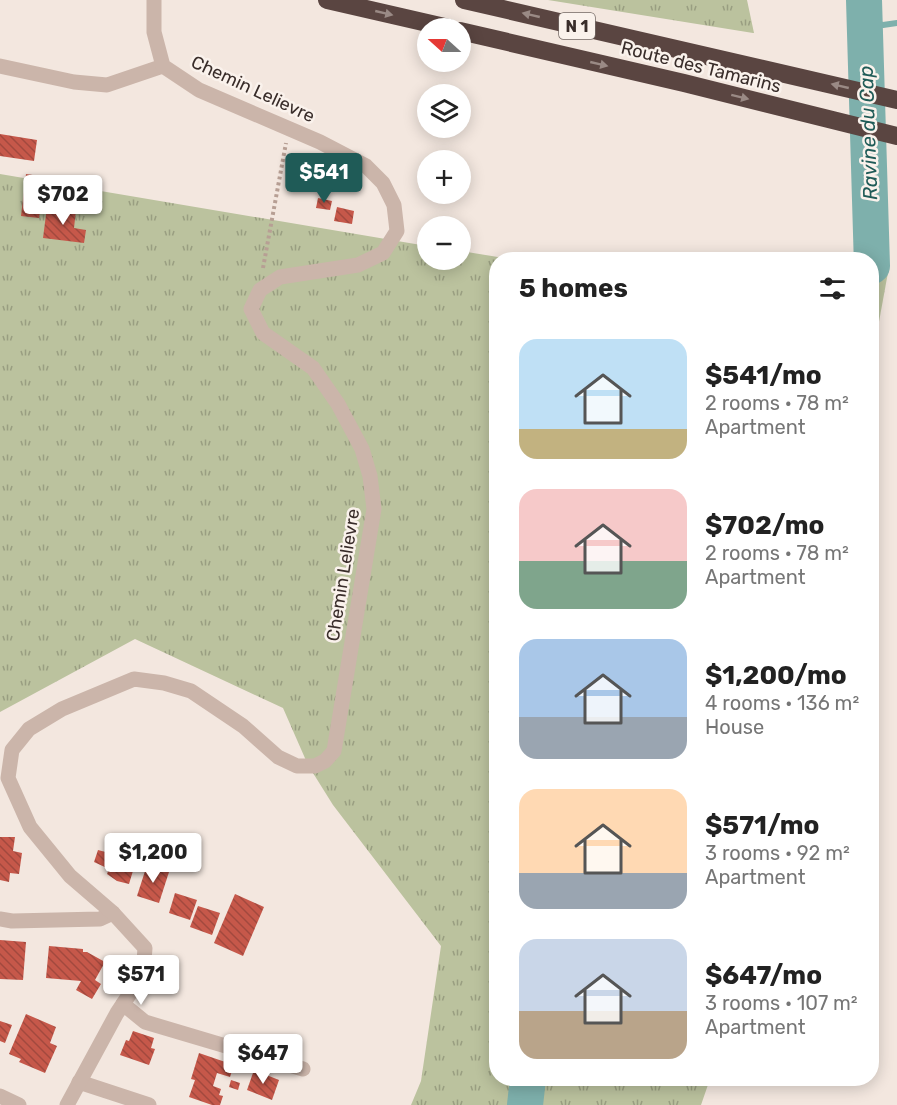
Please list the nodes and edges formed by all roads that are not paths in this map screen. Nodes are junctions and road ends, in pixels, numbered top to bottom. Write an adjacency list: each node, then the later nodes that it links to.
1 (154, 0): 7 (street, Chemin Lelievre)
2 (327, 0): 4 (highway, one-way to 4)
3 (464, 0): 8 (highway, Route des Tamarins / N 1, one-way to 3)
4 (417, 21)
5 (471, 34): 9 (highway, Route des Tamarins / N 1, one-way to 9)
6 (0, 66): 7 (street)
7 (163, 66): 10 (street, Chemin Lelievre)
8 (897, 100)
9 (897, 136)
10 (113, 913): 11 (street); 12 (street)
11 (0, 919)
12 (123, 1004): 13 (street); 14 (street)
13 (303, 1069)
14 (79, 1082): 17 (street); 18 (street)
15 (0, 1096): 16 (street)
16 (19, 1105)
17 (67, 1105)
18 (149, 1105)

